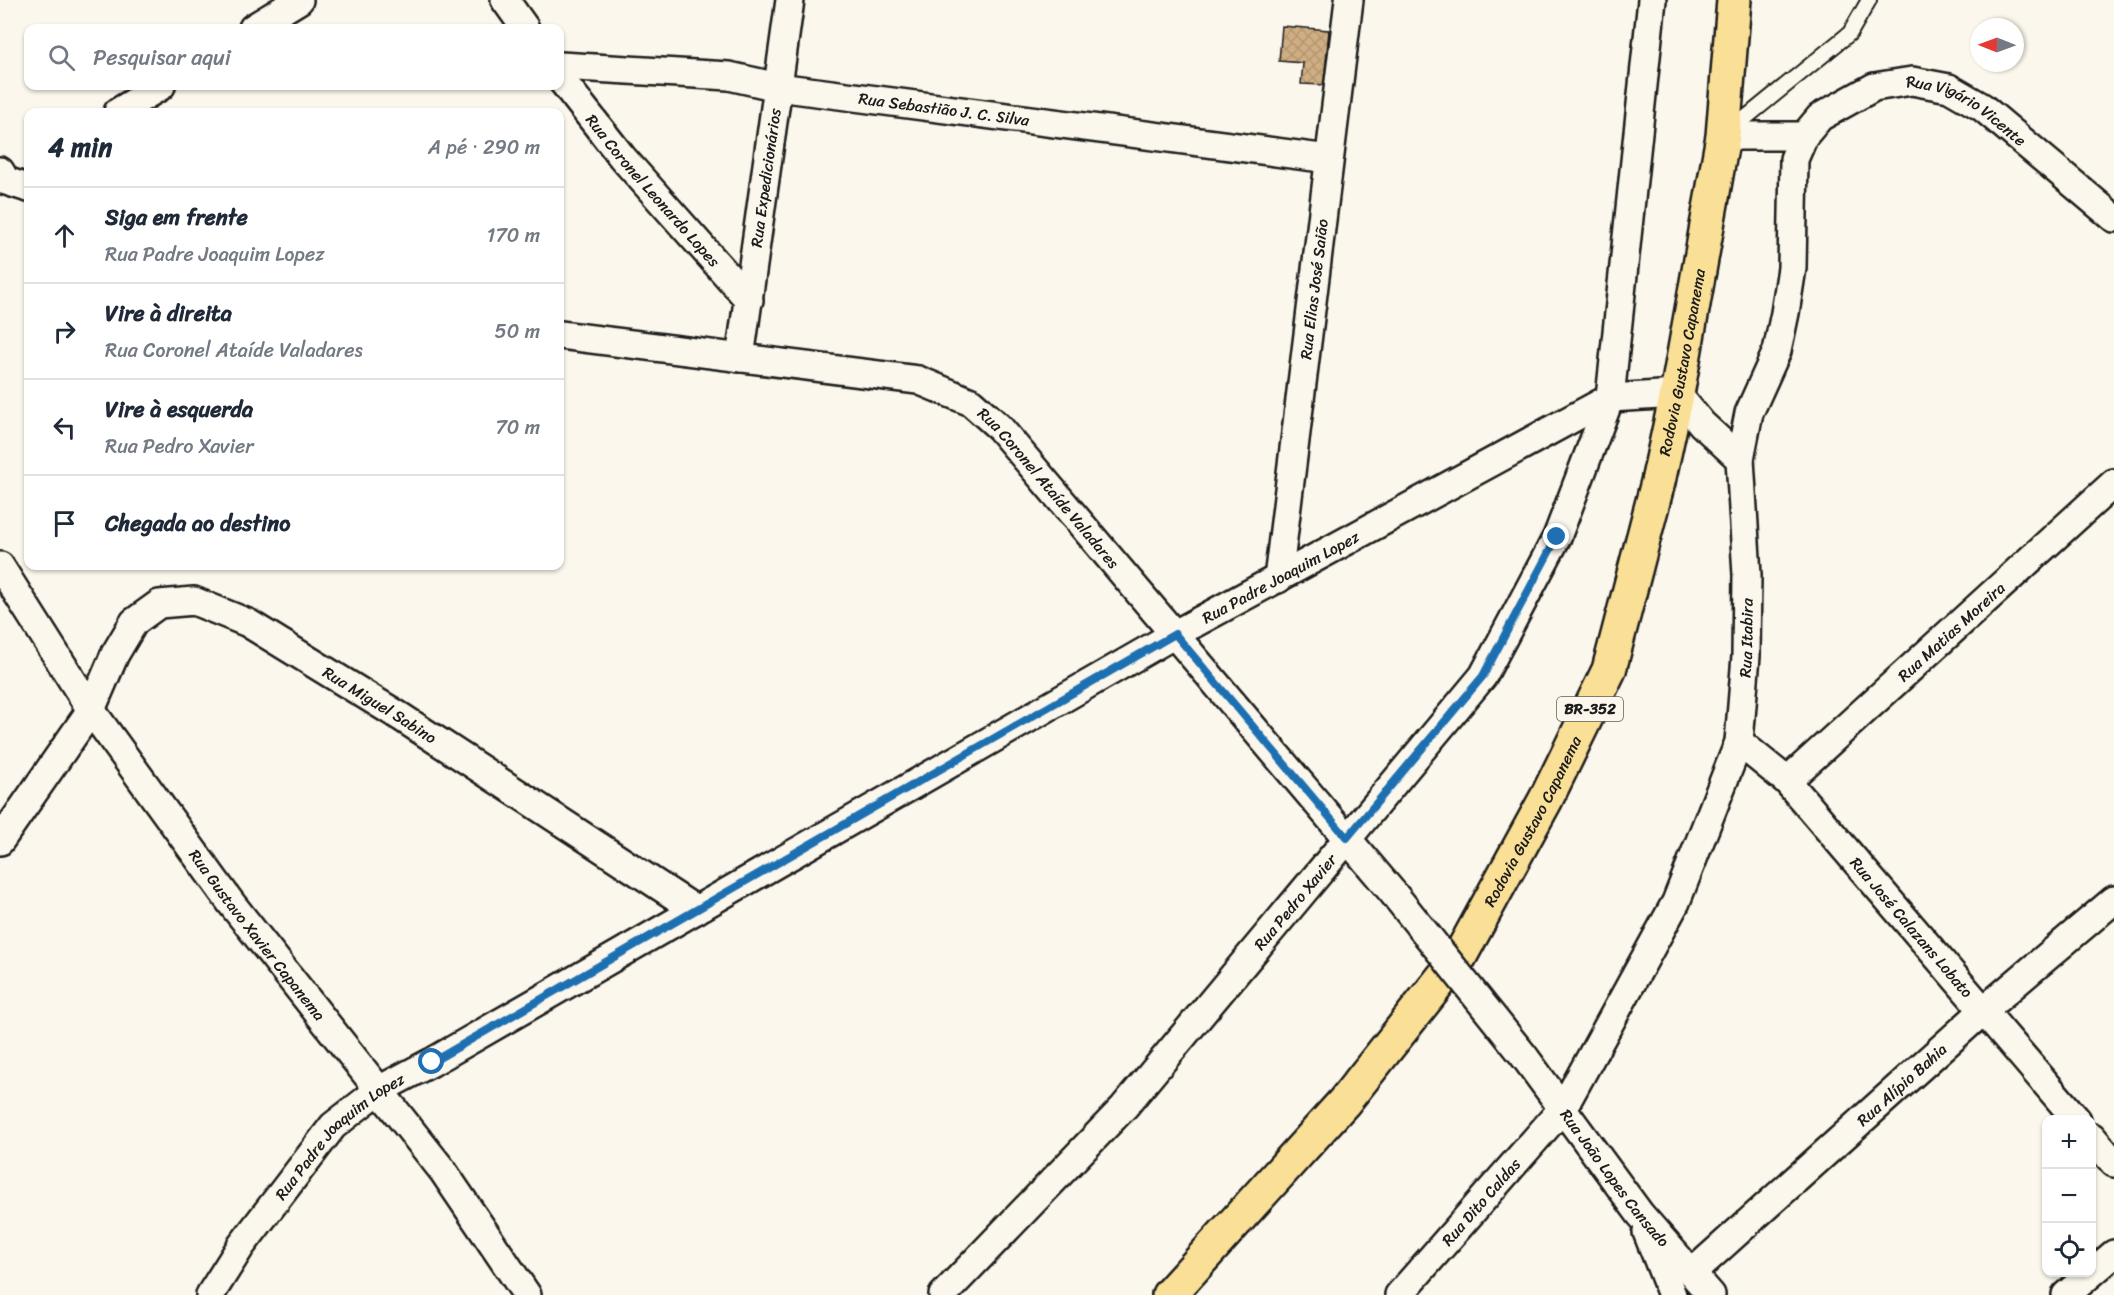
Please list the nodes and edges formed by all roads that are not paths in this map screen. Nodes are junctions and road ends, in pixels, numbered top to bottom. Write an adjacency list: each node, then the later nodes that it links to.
1 (299, 0): 8 (street)
2 (505, 0): 9 (street)
3 (790, 0): 12 (street, Rua Expedicionários)
4 (1349, 0): 17 (street, Rua Elias José Saião)
5 (1652, 0): 23 (street, Rua Pedro Xavier)
6 (1734, 0): 15 (main road, Rodovia Gustavo Capanema / BR-352)
7 (1869, 0): 15 (lane)
8 (260, 24)
9 (522, 24)
10 (564, 66): 12 (street, Rua Sebastião J. C. Silva)
11 (564, 83): 19 (street, Rua Coronel Leonardo Lopes)
12 (778, 87): 17 (street, Rua Sebastião J. C. Silva); 19 (street, Rua Expedicionários)
13 (154, 90): 14 (street)
14 (124, 108)
15 (1723, 136): 16 (street); 22 (main road, Rodovia Gustavo Capanema / BR-352)
16 (1804, 136): 18 (street, Rua Vigário Vicente); 24 (street, Rua Itabira)
17 (1329, 159): 27 (street, Rua Elias José Saião)
18 (2113, 216)
19 (749, 300): 21 (street, Rua Expedicionários)
20 (564, 336): 21 (street, Rua Coronel Ataíde Valadares)
21 (740, 358): 28 (street, Rua Coronel Ataíde Valadares)
22 (1677, 394): 23 (street, Rua Padre Joaquim Lopez); 24 (street); 49 (main road, Rodovia Gustavo Capanema / BR-352)
23 (1610, 398): 27 (street, Rua Padre Joaquim Lopez); 32 (street, Rua Pedro Xavier)
24 (1740, 459): 30 (street, Rua Itabira)
25 (2114, 483): 31 (street, Rua Matias Moreira)
26 (0, 566): 29 (street, Rua Gustavo Xavier Capanema)
27 (1278, 579): 28 (street, Rua Padre Joaquim Lopez)
28 (1175, 634): 32 (street, Rua Coronel Ataíde Valadares); 36 (street, Rua Padre Joaquim Lopez)
29 (91, 710): 33 (street, Rua Miguel Sabino); 36 (street, Rua Miguel Sabino); 38 (street, Rua Gustavo Xavier Capanema)
30 (1739, 742): 31 (street, Rua José Calazans Lobato); 39 (street, Rua Itabira)
31 (1787, 781): 37 (street, Rua José Calazans Lobato)
32 (1347, 838): 34 (street, Rua Coronel Ataíde Valadares); 48 (street, Rua Pedro Xavier)
33 (0, 841)
34 (1394, 894): 39 (street, Rua João Lopes Cansado, bridge)
35 (2114, 900): 37 (street, Rua Alípio Bahia)
36 (696, 910): 38 (street, Rua Padre Joaquim Lopez)
37 (1984, 1010): 40 (street, Rua José Calazans Lobato); 45 (street, Rua Alípio Bahia)
38 (379, 1090): 46 (street, Rua Padre Joaquim Lopez); 47 (street, Rua Gustavo Xavier Capanema)
39 (1563, 1108): 43 (street, Rua João Lopes Cansado); 50 (street, Rua Dito Caldas)
40 (2074, 1115)
41 (2096, 1143): 42 (street)
42 (2114, 1163)
43 (1640, 1214): 45 (street, Rua João Lopes Cansado); 51 (street)
44 (2114, 1254): 53 (street)
45 (1692, 1273): 52 (street, Rua João Lopes Cansado)
46 (210, 1295)
47 (527, 1295)
48 (943, 1295)
49 (1169, 1295)
50 (1400, 1295)
51 (1672, 1295)
52 (1711, 1295)
53 (2066, 1295)

